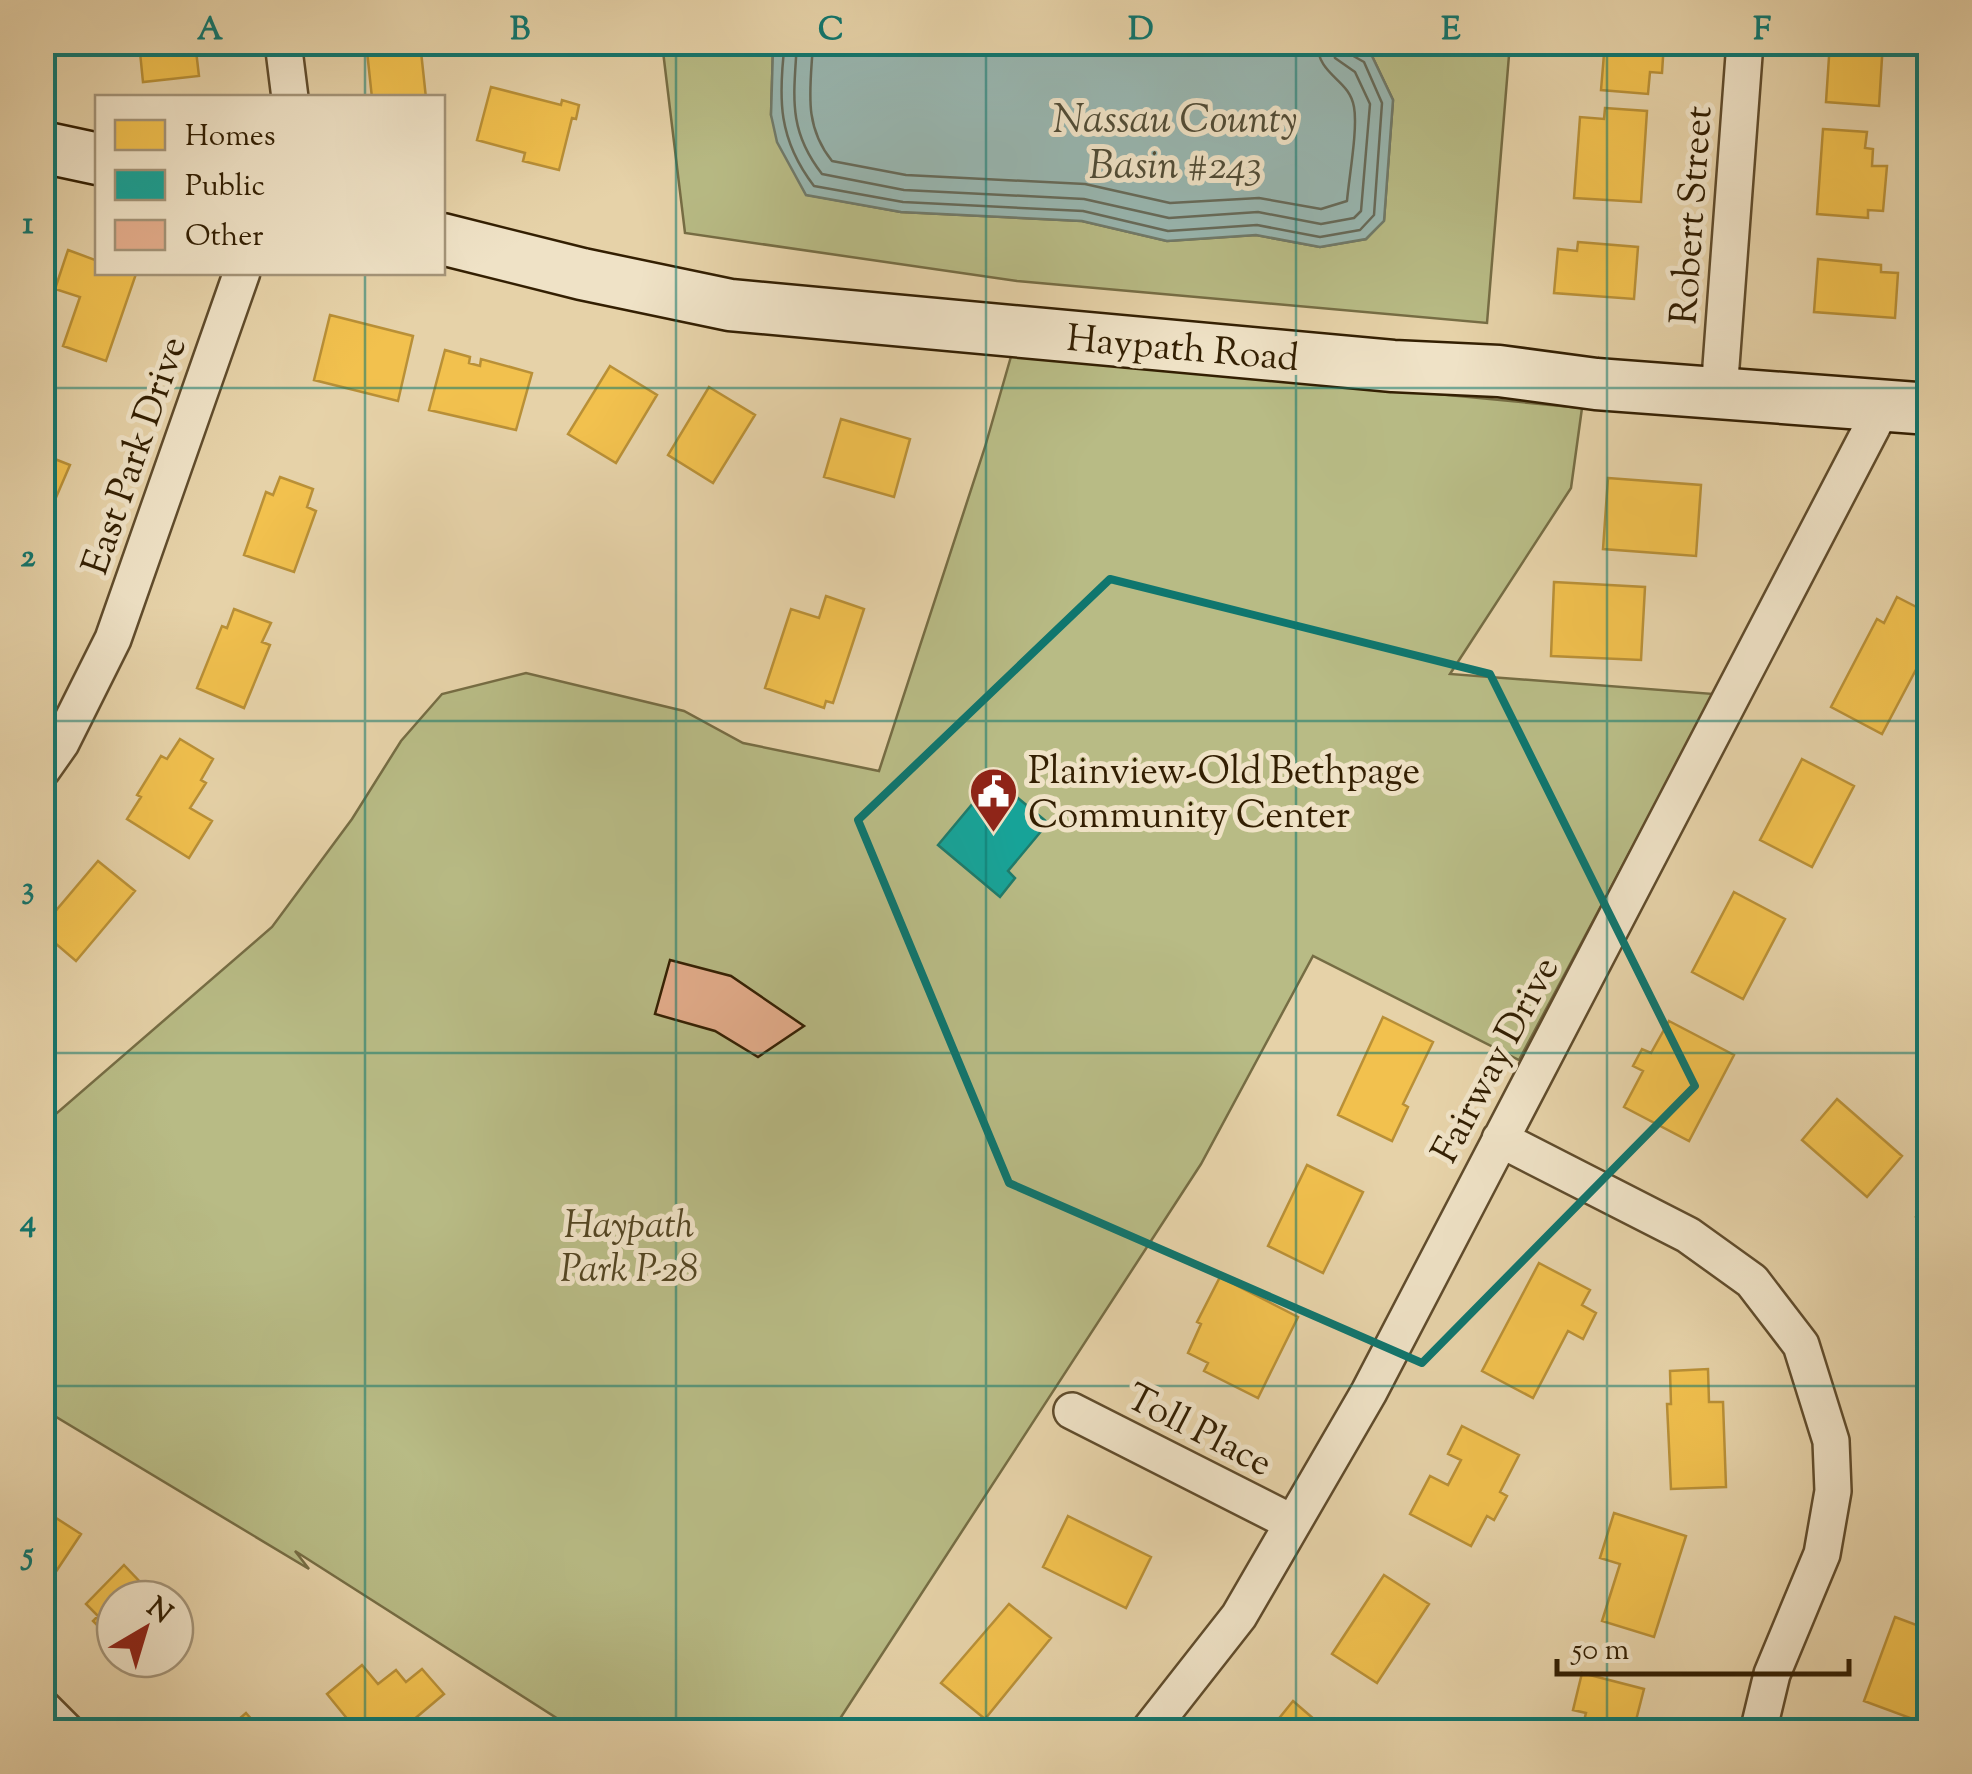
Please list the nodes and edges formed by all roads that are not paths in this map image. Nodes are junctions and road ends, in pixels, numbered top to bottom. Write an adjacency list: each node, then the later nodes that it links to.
1 (283, 42): 3 (street)
2 (1745, 42): 8 (street, Robert Street)
3 (290, 95)
4 (42, 147): 5 (street)
5 (95, 157)
6 (445, 240): 8 (street, Haypath Road)
7 (241, 275): 10 (street, East Park Drive)
8 (1720, 393): 9 (street, Haypath Road)
9 (1906, 407): 11 (street, Fairway Drive)
10 (42, 770)
11 (1500, 1139): 13 (street, Fairway Drive); 17 (street)
12 (1072, 1412): 13 (street, Toll Place)
13 (1291, 1522): 16 (street, Fairway Drive)
14 (42, 1707): 15 (street)
15 (67, 1732)
16 (1148, 1732)
17 (1758, 1732)

